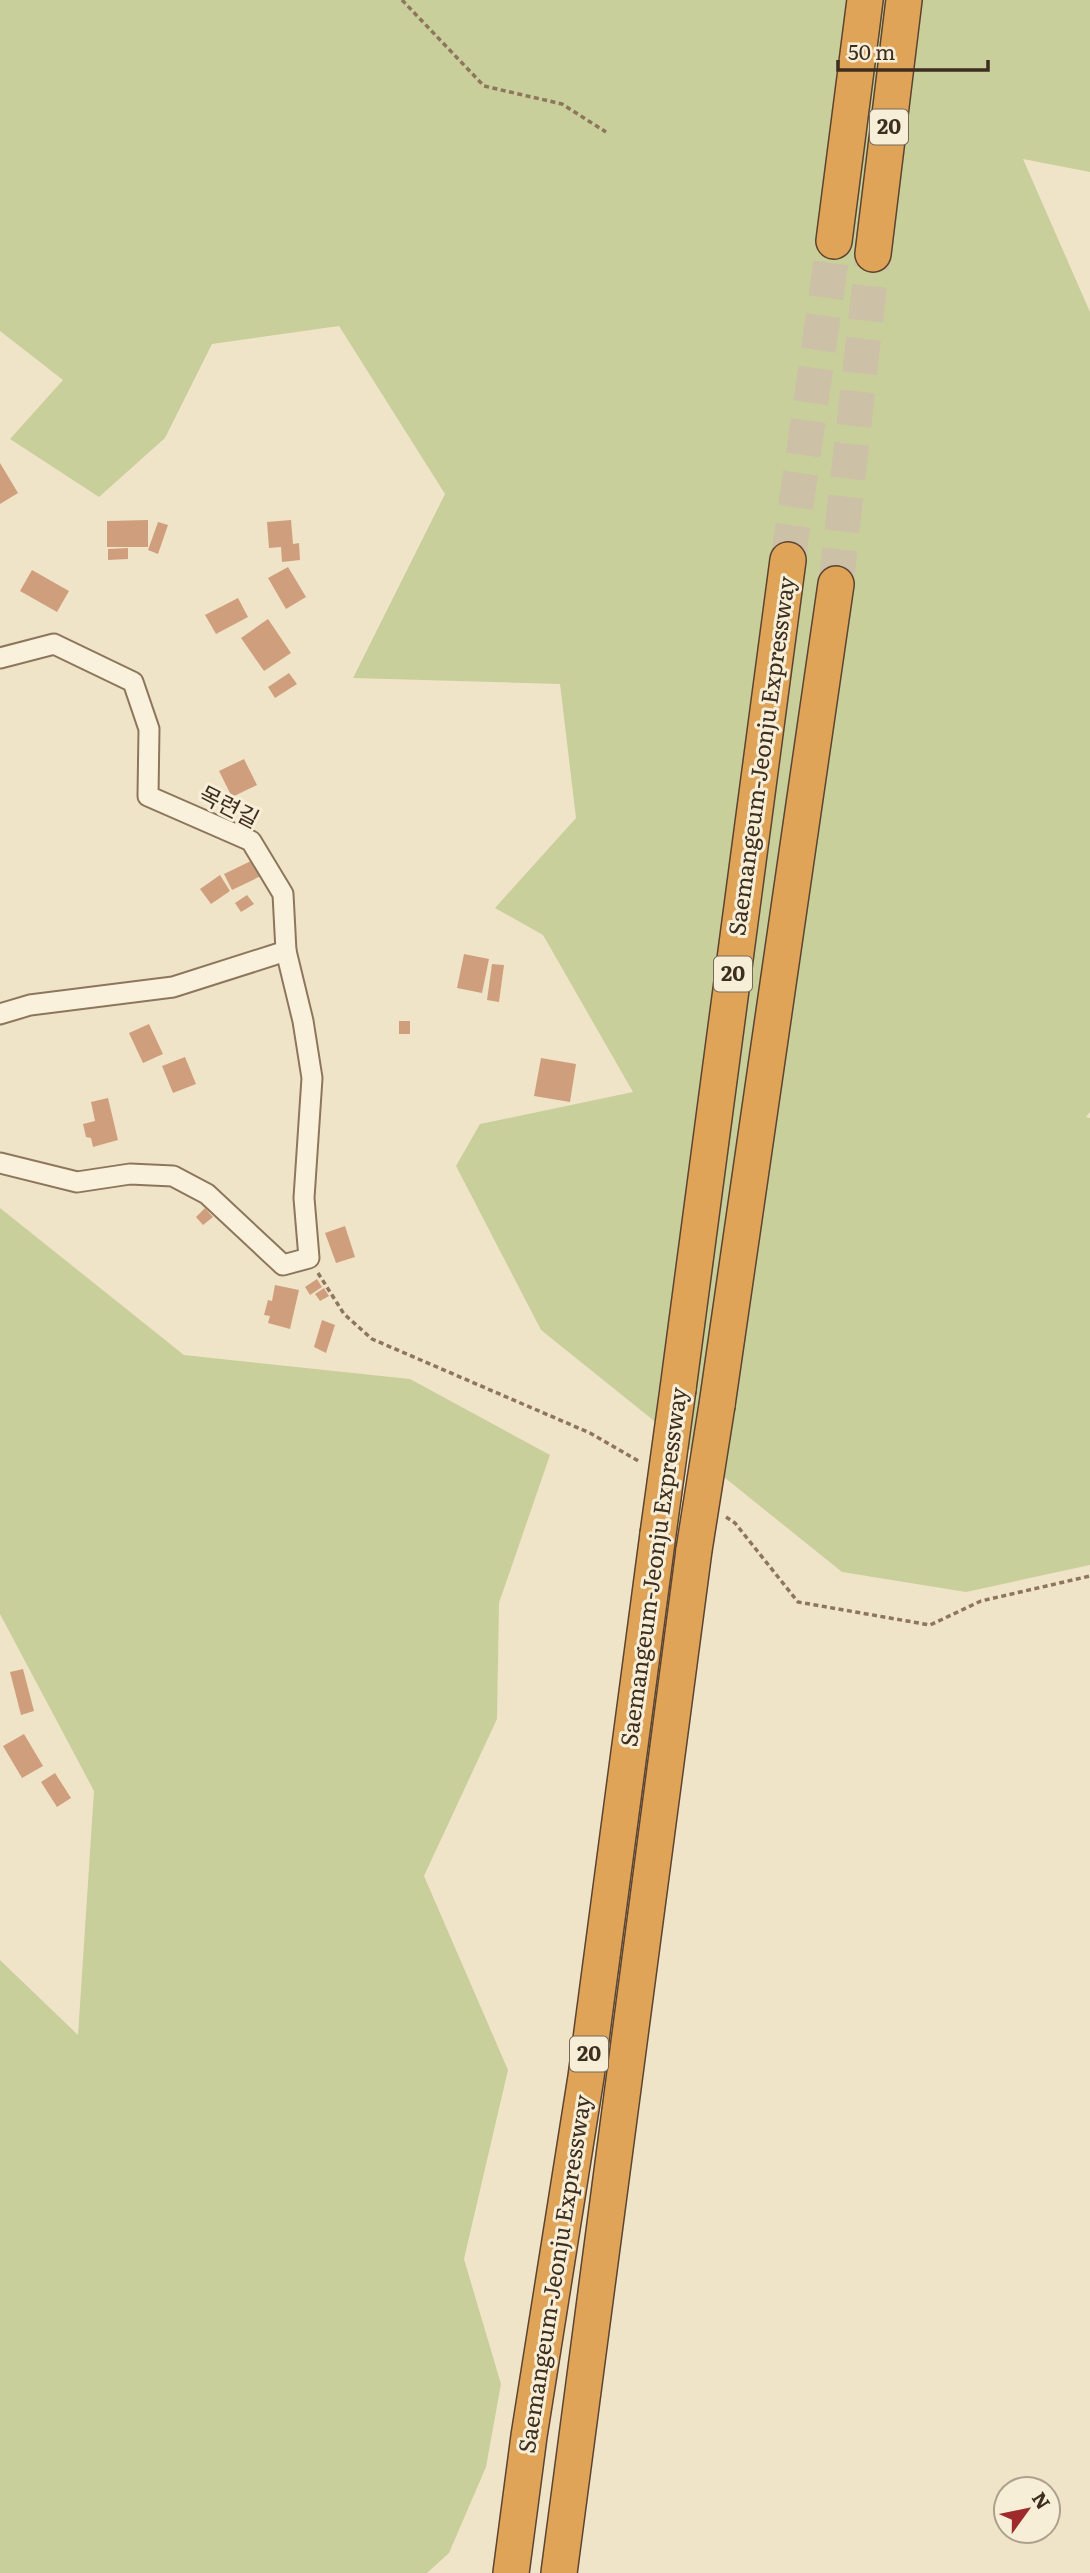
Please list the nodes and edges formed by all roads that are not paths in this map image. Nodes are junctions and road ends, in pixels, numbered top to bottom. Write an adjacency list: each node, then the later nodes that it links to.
1 (864, 0): 3 (highway, 20)
2 (904, 0): 4 (highway, 20)
3 (834, 241)
4 (873, 254)
5 (788, 560): 11 (highway, Saemangeum-Jeonju Expressway / 20, bridge)
6 (836, 584): 14 (highway, Saemangeum-Jeonju Expressway / 20, bridge)
7 (0, 658): 8 (street, 목련길)
8 (286, 951): 9 (street); 10 (street, 목련길)
9 (0, 1014)
10 (0, 1163)
11 (529, 2436): 12 (highway); 13 (highway, Saemangeum-Jeonju Expressway / 20)
12 (486, 2573)
13 (511, 2573)
14 (559, 2573)

